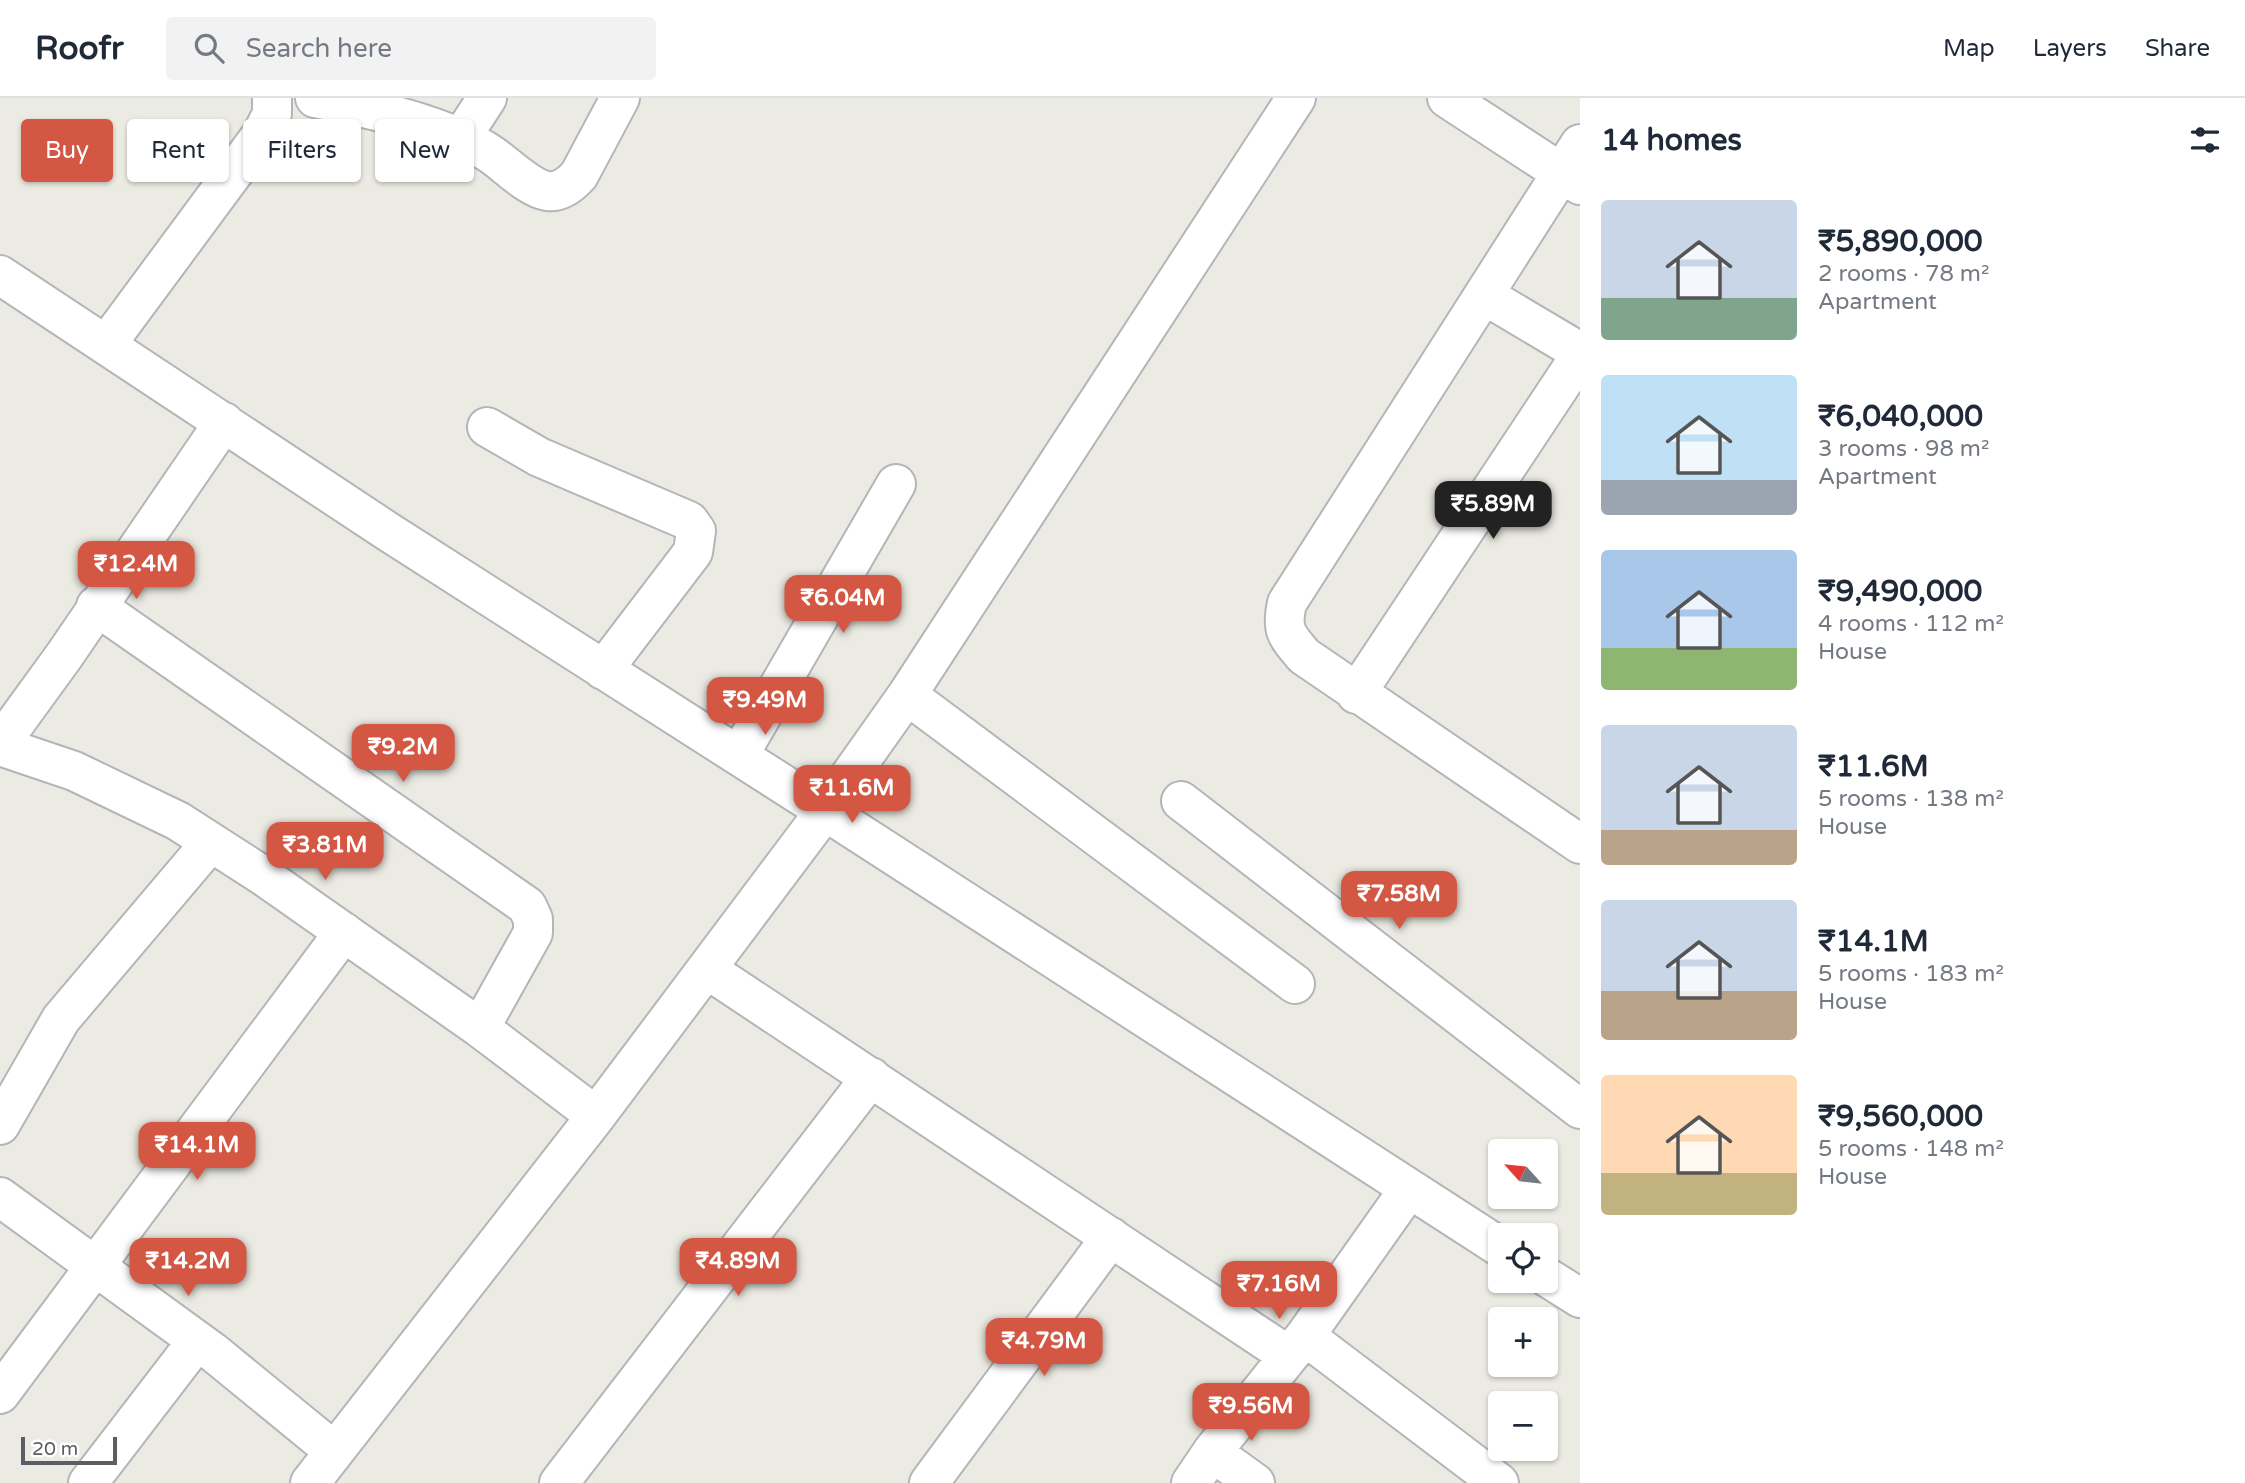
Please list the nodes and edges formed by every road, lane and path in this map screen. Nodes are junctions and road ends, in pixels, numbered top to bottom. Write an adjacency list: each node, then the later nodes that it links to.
1 (272, 98): 13 (street)
2 (315, 98): 7 (street)
3 (487, 98): 8 (street)
4 (620, 98): 9 (street)
5 (1296, 98): 21 (street)
6 (1447, 98): 10 (street)
7 (404, 119)
8 (473, 119)
9 (474, 145)
10 (1574, 167): 12 (street)
11 (0, 275): 13 (street)
12 (1484, 295): 14 (street); 20 (street)
13 (106, 345): 15 (street)
14 (1580, 354): 20 (street)
15 (223, 422): 18 (street); 19 (street)
16 (487, 427): 19 (street)
17 (896, 484): 23 (street)
18 (96, 606): 22 (street); 31 (street)
19 (603, 670): 23 (street)
20 (1356, 694): 27 (street)
21 (907, 695): 25 (street); 30 (street)
22 (0, 745): 26 (street)
23 (739, 755): 25 (street)
24 (1181, 801): 33 (street)
25 (825, 811): 29 (street); 36 (street)
26 (211, 842): 28 (street); 35 (street)
27 (1580, 844)
28 (344, 932): 31 (street); 40 (street)
29 (708, 970): 32 (street); 34 (street)
30 (1295, 985)
31 (480, 1028): 34 (street)
32 (871, 1077): 38 (street); 50 (street)
33 (1580, 1109)
34 (596, 1116): 46 (street)
35 (0, 1125)
36 (1409, 1189): 39 (street); 44 (street)
37 (0, 1197): 40 (street)
38 (1111, 1237): 44 (street); 51 (street)
39 (1488, 1239)
40 (96, 1269): 43 (street); 45 (street)
41 (1558, 1284): 42 (street)
42 (1580, 1298)
43 (197, 1341): 46 (street); 48 (street)
44 (1297, 1346): 47 (street); 54 (street)
45 (0, 1394)
46 (334, 1451): 49 (street)
47 (1212, 1452): 52 (street); 53 (street)
48 (88, 1483)
49 (310, 1483)
50 (559, 1483)
51 (929, 1483)
52 (1191, 1483)
53 (1255, 1483)
54 (1499, 1483)

